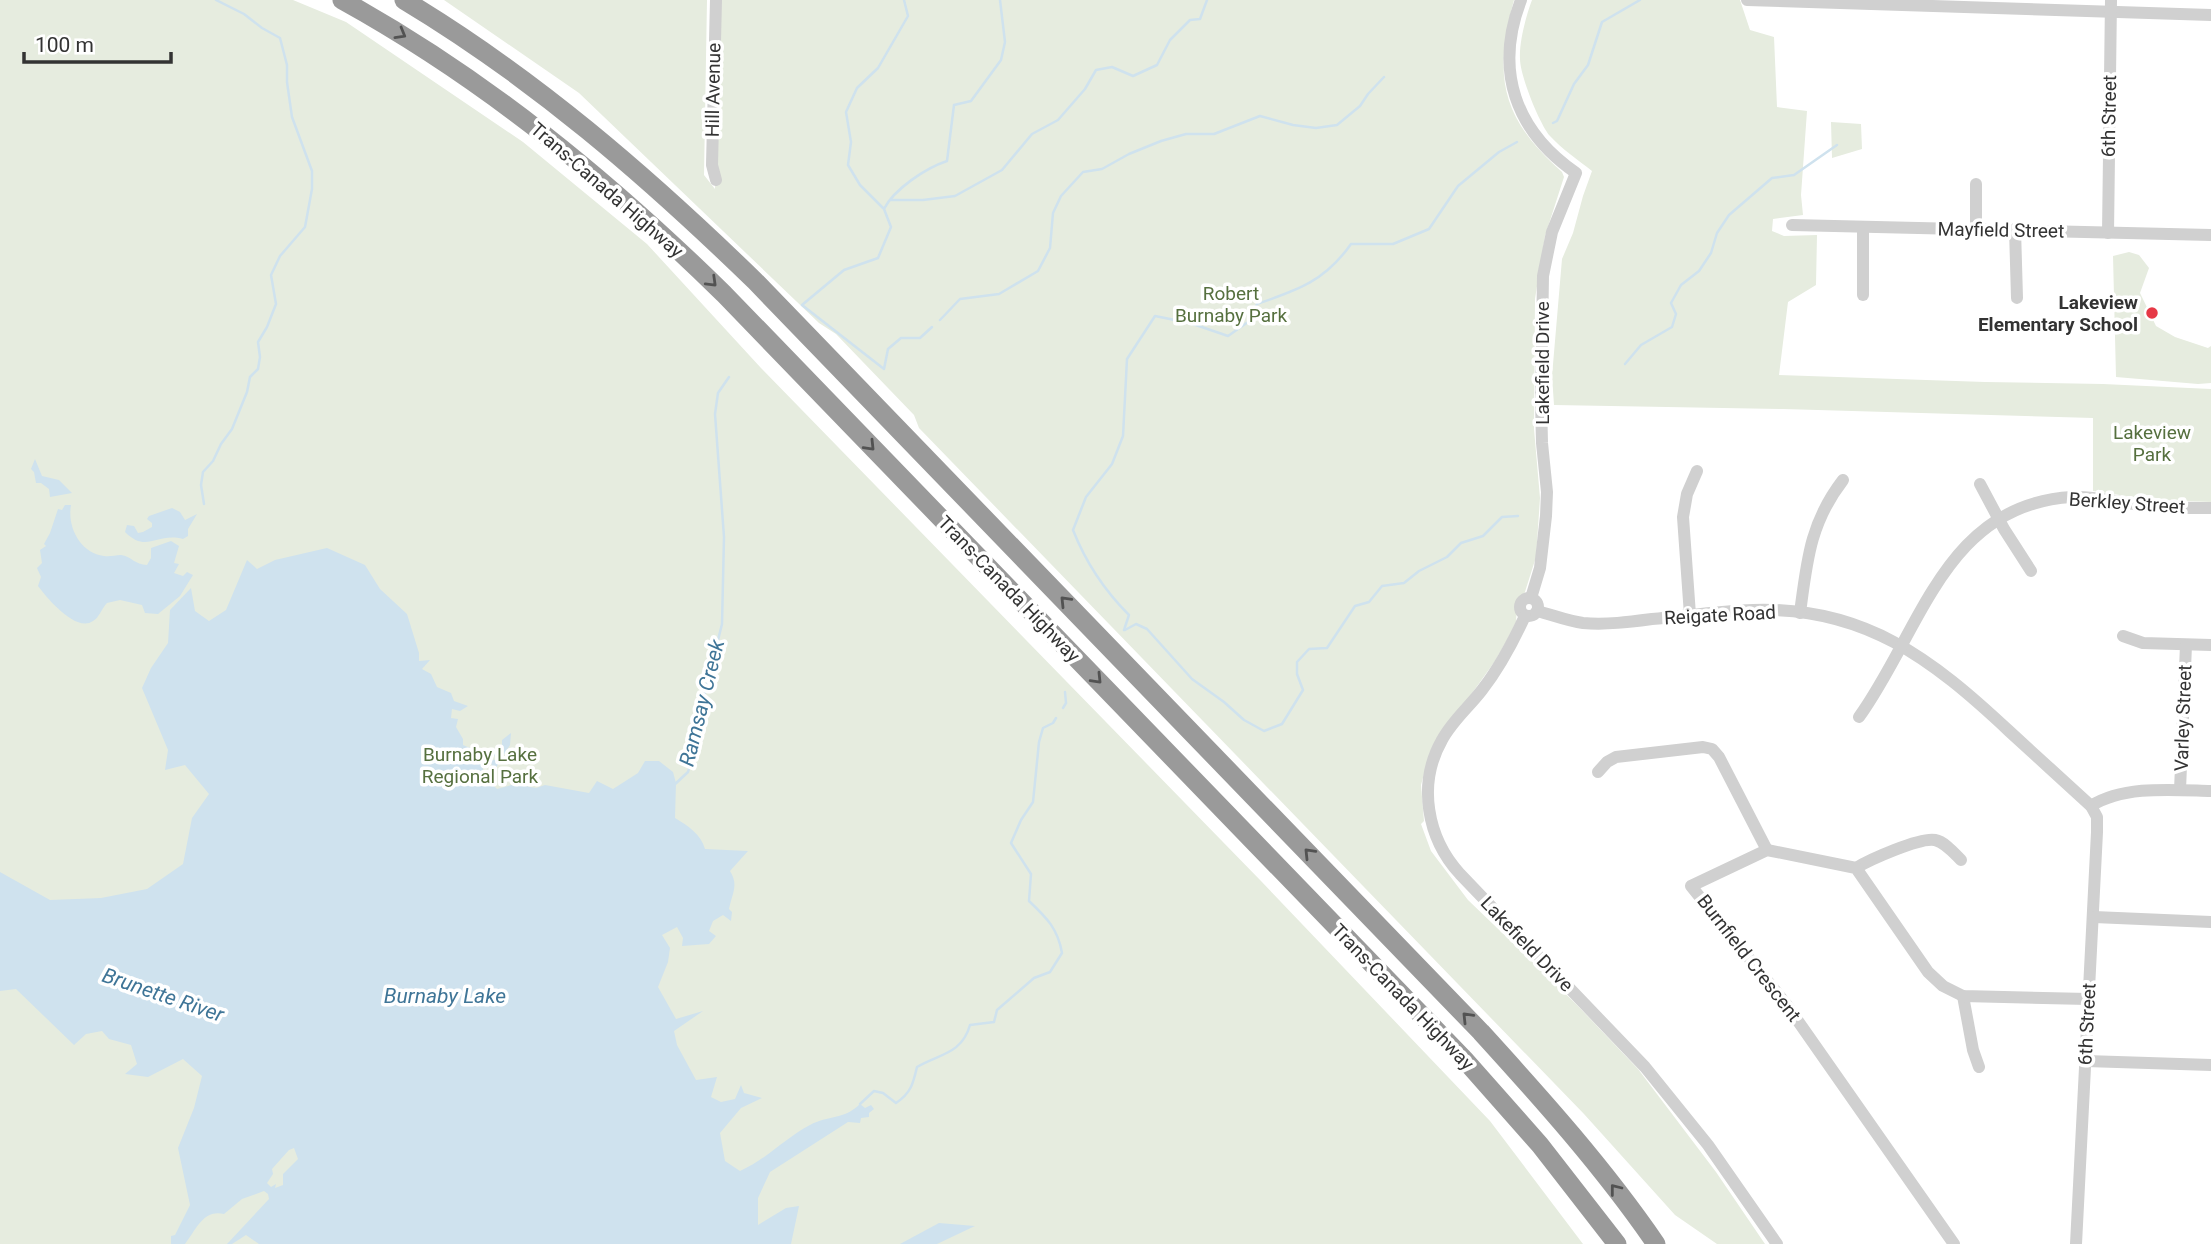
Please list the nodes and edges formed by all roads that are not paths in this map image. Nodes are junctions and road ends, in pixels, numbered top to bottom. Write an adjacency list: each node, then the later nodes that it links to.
1 (342, 0): 46 (highway, Trans-Canada Highway, one-way to 46)
2 (404, 0): 47 (highway, Trans-Canada Highway, one-way to 2)
3 (716, 0): 8 (street, Hill Avenue)
4 (1521, 0): 25 (street, Lakefield Drive)
5 (1746, 0): 6 (street)
6 (2111, 5): 7 (street); 14 (street, 6th Street)
7 (2211, 15)
8 (716, 180)
9 (1976, 184): 12 (street)
10 (1792, 225): 11 (street, Mayfield Street)
11 (1863, 227): 12 (street, Mayfield Street); 16 (street)
12 (1976, 229): 13 (street, Mayfield Street)
13 (2015, 229): 14 (street, Mayfield Street); 17 (street)
14 (2108, 233): 15 (street, Mayfield Street)
15 (2211, 235)
16 (1863, 295)
17 (2017, 298)
18 (1697, 471): 26 (street)
19 (1843, 480): 24 (street)
20 (1980, 484): 22 (street)
21 (2211, 508): 22 (street, Berkley Street)
22 (1999, 519): 23 (street); 28 (street, Berkley Street)
23 (2031, 571)
24 (1800, 613): 26 (street, Reigate Road); 28 (street, Reigate Road)
25 (1531, 614): 26 (street, Reigate Road); 48 (street, Lakefield Drive)
26 (1690, 615)
27 (2123, 636): 29 (street)
28 (1901, 644): 31 (street, Berkley Street); 35 (street, Reigate Road)
29 (2186, 645): 30 (street); 33 (street, Varley Street)
30 (2211, 645)
31 (1859, 717)
32 (1598, 772): 36 (street)
33 (2180, 790): 34 (street); 35 (street)
34 (2211, 791)
35 (2091, 806): 39 (street, 6th Street)
36 (1767, 850): 38 (street); 49 (street, Burnfield Crescent)
37 (1961, 860): 38 (street)
38 (1856, 868): 41 (street)
39 (2094, 917): 40 (street); 42 (street, 6th Street)
40 (2211, 922)
41 (1963, 996): 42 (street); 45 (street)
42 (2088, 999): 43 (street, 6th Street)
43 (2086, 1061): 44 (street); 50 (street, 6th Street)
44 (2211, 1065)
45 (1979, 1067)
46 (1617, 1244)
47 (1656, 1244)
48 (1777, 1244)
49 (1954, 1244)
50 (2076, 1244)

